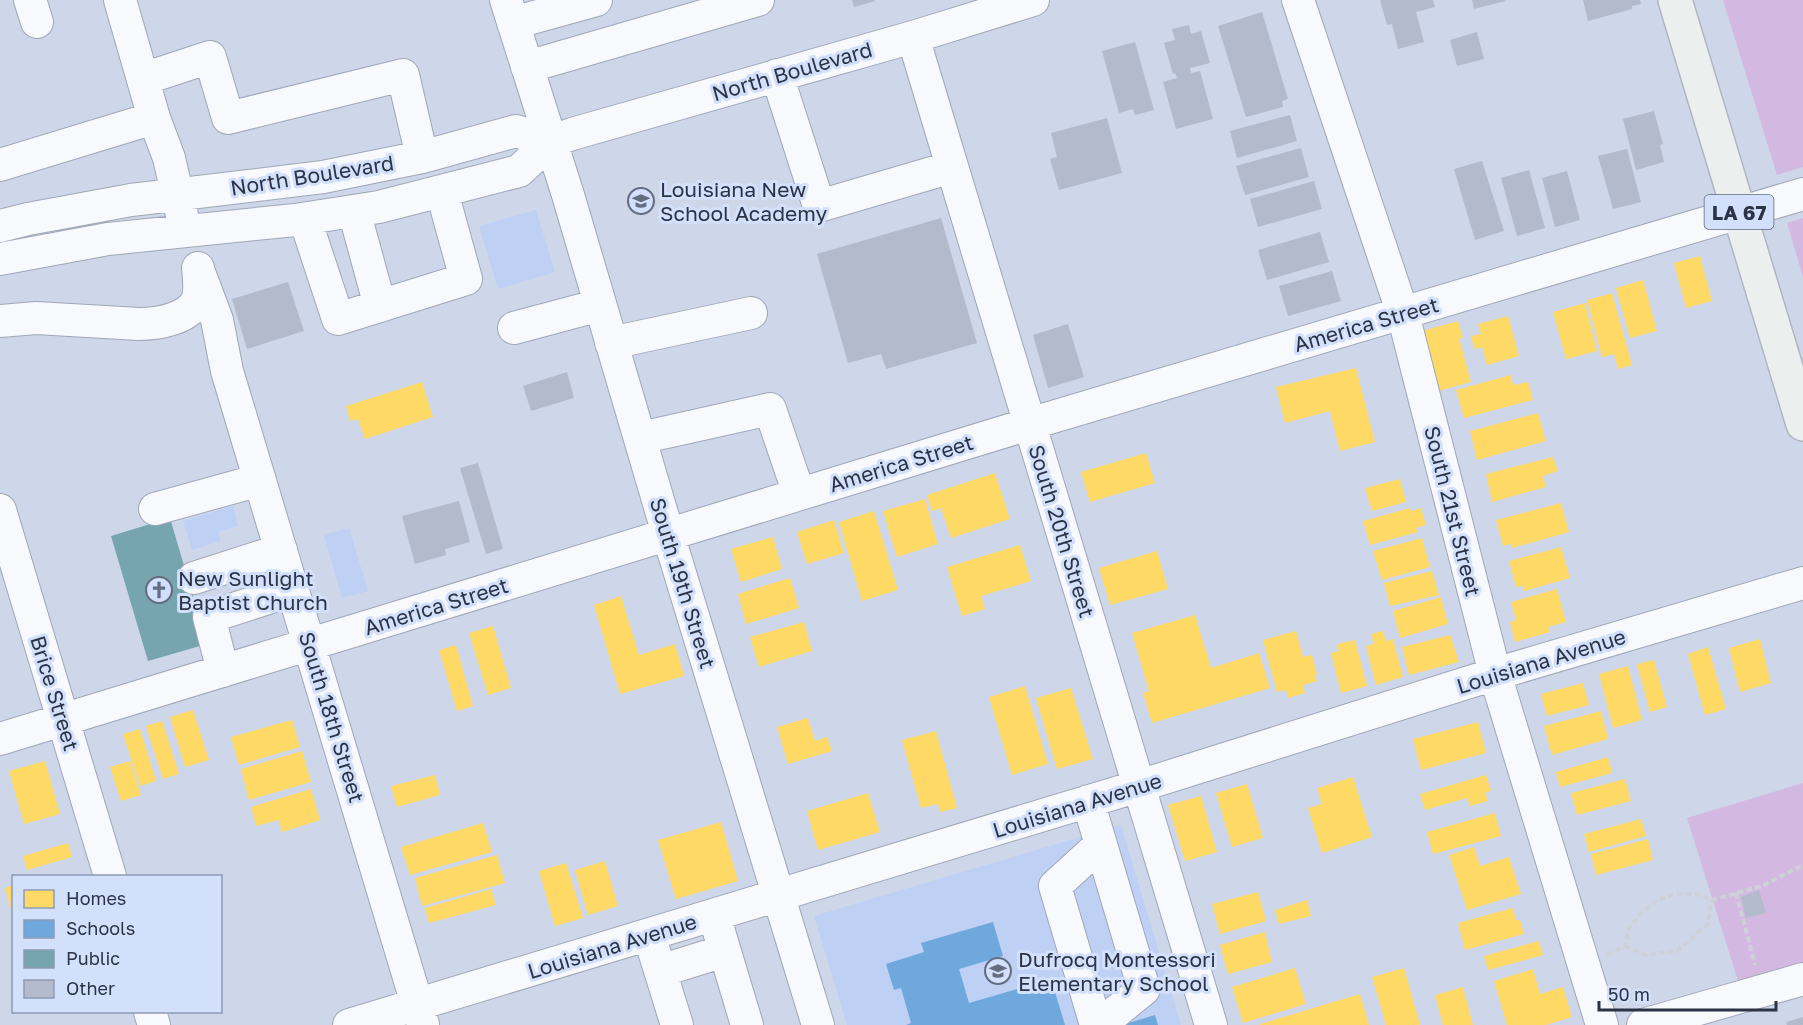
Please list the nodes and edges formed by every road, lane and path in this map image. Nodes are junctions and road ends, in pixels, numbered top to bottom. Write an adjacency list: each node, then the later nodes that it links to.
1 (120, 0): 12 (street)
2 (596, 0): 8 (street)
3 (758, 0): 10 (street)
4 (1033, 0): 7 (street, North Boulevard)
5 (1298, 0): 31 (street, South 21st Street)
6 (1675, 0): 22 (main road, LA 67)
7 (970, 9): 9 (street, North Boulevard)
8 (509, 12): 10 (street, South 19th Street)
9 (913, 37): 11 (street, North Boulevard); 17 (street, South 20th Street)
10 (527, 67): 14 (street, South 19th Street)
11 (777, 75): 14 (street, North Boulevard); 17 (street)
12 (143, 79): 13 (street); 15 (street)
13 (154, 118): 16 (street); 19 (street)
14 (550, 142): 15 (street, North Boulevard); 18 (street, North Boulevard); 28 (street, South 19th Street)
15 (422, 157): 19 (street, North Boulevard)
16 (0, 165)
17 (952, 167): 35 (street, South 20th Street)
18 (442, 192): 21 (street, North Boulevard); 29 (street)
19 (176, 194): 24 (street, North Boulevard); 25 (street)
20 (1803, 194): 22 (street, America Street)
21 (354, 211): 23 (street, North Boulevard); 29 (street)
22 (1740, 214): 31 (street, America Street); 36 (main road, LA 67)
23 (305, 219): 25 (street, North Boulevard); 29 (street)
24 (0, 226)
25 (186, 230): 26 (street, North Boulevard); 27 (street)
26 (0, 259)
27 (199, 272): 32 (street); 38 (street, South 18th Street)
28 (600, 305): 33 (street); 34 (street, South 19th Street)
29 (380, 306)
30 (751, 313): 34 (street)
31 (1403, 314): 35 (street, America Street); 49 (street, South 21st Street)
32 (0, 321)
33 (514, 328)
34 (611, 343): 37 (street, South 19th Street)
35 (1029, 424): 39 (street, America Street); 52 (street, South 20th Street)
36 (1803, 424)
37 (640, 438): 39 (street); 42 (street, South 19th Street)
38 (260, 480): 40 (street); 43 (street, South 18th Street)
39 (799, 494): 42 (street, America Street)
40 (154, 509)
41 (0, 510): 50 (street, Brice Street)
42 (668, 534): 47 (street, America Street); 58 (street, South 19th Street)
43 (281, 550): 44 (street); 46 (street, South 18th Street)
44 (194, 578)
45 (1803, 583): 49 (street, Louisiana Avenue)
46 (293, 590): 47 (street, South 18th Street); 48 (street)
47 (310, 645): 48 (street, America Street); 68 (street, South 18th Street)
48 (223, 671): 50 (street, America Street)
49 (1495, 674): 52 (street, Louisiana Avenue); 75 (street, South 21st Street)
50 (63, 720): 51 (street, America Street); 56 (street, Brice Street)
51 (0, 739)
52 (1139, 786): 53 (street, Louisiana Avenue); 74 (street, South 20th Street)
53 (1088, 801): 54 (street); 58 (street, Louisiana Avenue)
54 (1101, 844): 73 (street); 73 (street)
55 (1803, 865): 57 (path)
56 (110, 875)
57 (1736, 893): 59 (path); 65 (path)
58 (778, 896): 60 (street, Louisiana Avenue); 72 (street, South 19th Street)
59 (1712, 900): 62 (path); 62 (path)
60 (714, 915): 61 (street, Louisiana Avenue); 63 (street)
61 (649, 935): 66 (street); 68 (street, Louisiana Avenue)
62 (1625, 946): 64 (path)
63 (724, 951): 66 (street); 71 (street)
64 (1604, 956)
65 (1755, 968)
66 (660, 972): 70 (street)
67 (1803, 979): 76 (street)
68 (421, 1015): 69 (street, Louisiana Avenue)
69 (350, 1025)
70 (677, 1025)
71 (747, 1025)
72 (818, 1025)
73 (1098, 1025)
74 (1211, 1025)
75 (1602, 1025)
76 (1643, 1025)

